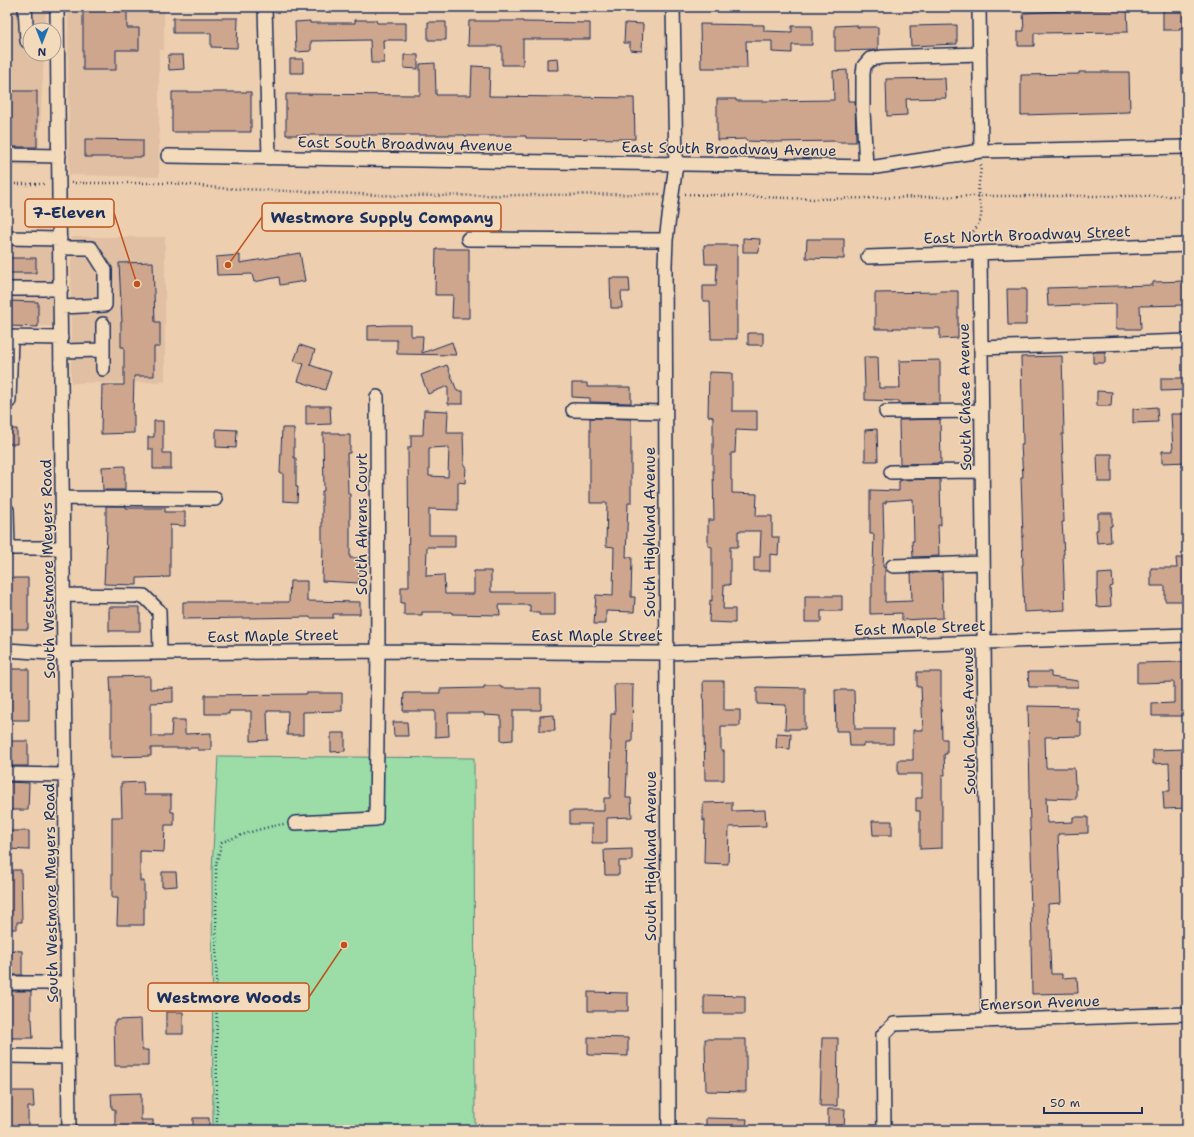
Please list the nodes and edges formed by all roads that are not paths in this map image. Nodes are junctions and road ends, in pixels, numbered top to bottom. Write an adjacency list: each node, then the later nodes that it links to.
1 (25, 7): 6 (street)
2 (57, 7): 7 (street, South Westmore Meyers Road)
3 (265, 7): 15 (street)
4 (673, 7): 16 (street, South Highland Avenue)
5 (980, 7): 8 (street)
6 (26, 22)
7 (57, 22)
8 (980, 54): 11 (street); 17 (street)
9 (57, 62): 13 (street, South Westmore Meyers Road)
10 (1187, 147): 11 (street, East South Broadway Avenue)
11 (981, 151): 17 (street, East South Broadway Avenue)
12 (7, 155): 13 (street)
13 (59, 156): 21 (street, South Westmore Meyers Road)
14 (168, 156): 15 (street, East South Broadway Avenue)
15 (269, 158): 16 (street, East South Broadway Avenue)
16 (676, 164): 17 (street, East South Broadway Avenue); 20 (street, South Highland Avenue)
17 (866, 167)
18 (7, 238): 21 (street)
19 (468, 239): 20 (street)
20 (666, 240): 40 (street, South Highland Avenue)
21 (61, 243): 26 (street, South Westmore Meyers Road); 27 (street)
22 (1187, 245): 23 (street, East North Broadway Street)
23 (980, 253): 24 (street, East North Broadway Street); 32 (street, South Chase Avenue)
24 (868, 257)
25 (7, 289): 26 (street)
26 (61, 289): 27 (street, South Westmore Meyers Road)
27 (61, 307): 30 (street, South Westmore Meyers Road)
28 (103, 324): 33 (street)
29 (9, 337): 30 (street); 37 (street)
30 (61, 338): 34 (street, South Westmore Meyers Road)
31 (1187, 341): 32 (street)
32 (981, 348): 39 (street, South Chase Avenue)
33 (103, 350): 34 (street); 35 (street)
34 (62, 351): 44 (street, South Westmore Meyers Road)
35 (103, 369)
36 (377, 397): 55 (street, South Ahrens Court)
37 (9, 401)
38 (573, 410): 40 (street)
39 (982, 411): 41 (street); 42 (street, South Chase Avenue)
40 (665, 412): 57 (street, South Highland Avenue)
41 (886, 412)
42 (982, 471): 43 (street); 49 (street, South Chase Avenue)
43 (891, 472)
44 (63, 498): 45 (street); 48 (street, South Westmore Meyers Road)
45 (215, 500)
46 (7, 510): 47 (street)
47 (7, 548): 48 (street)
48 (63, 548): 51 (street, South Westmore Meyers Road)
49 (983, 563): 50 (street); 53 (street, South Chase Avenue)
50 (893, 566)
51 (64, 595): 56 (street); 58 (street, South Westmore Meyers Road)
52 (1187, 635): 53 (street, East Maple Street)
53 (984, 642): 57 (street, East Maple Street); 65 (street, South Chase Avenue)
54 (7, 650): 58 (street, East Maple Street)
55 (378, 651): 56 (street, East Maple Street); 57 (street, East Maple Street); 61 (street, South Ahrens Court)
56 (160, 653): 58 (street, East Maple Street)
57 (666, 653): 69 (street, South Highland Avenue)
58 (64, 654): 60 (street, South Westmore Meyers Road)
59 (7, 774): 60 (street)
60 (66, 775): 63 (street, South Westmore Meyers Road)
61 (295, 823)
62 (7, 983): 63 (street)
63 (68, 983): 67 (street, South Westmore Meyers Road)
64 (1187, 1014): 65 (street, Emerson Avenue)
65 (988, 1021): 70 (street, Emerson Avenue)
66 (7, 1056): 67 (street)
67 (68, 1057): 68 (street, South Westmore Meyers Road)
68 (69, 1130)
69 (669, 1130)
70 (884, 1130)

